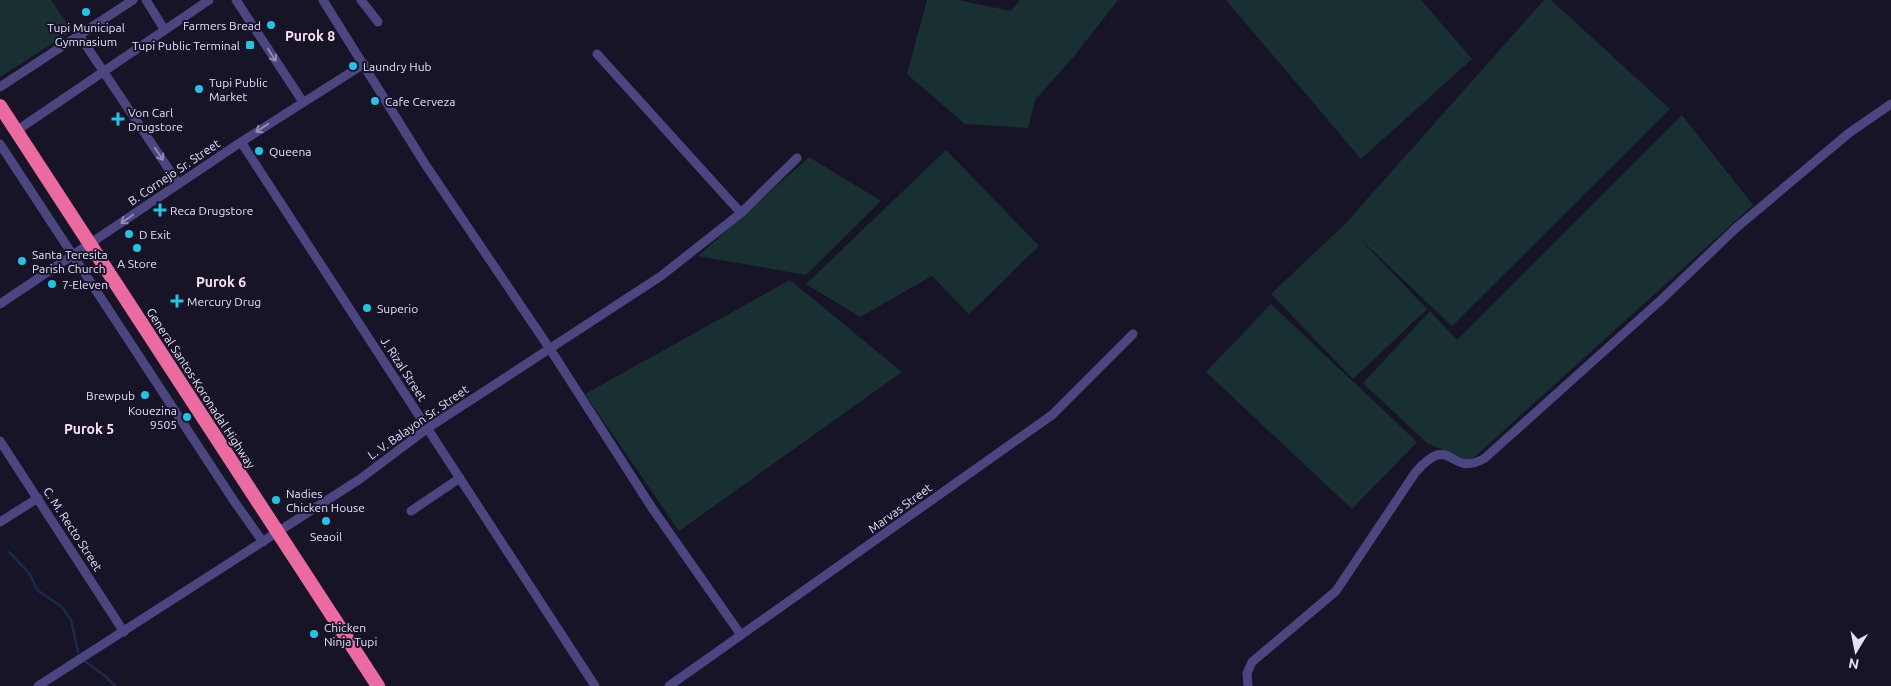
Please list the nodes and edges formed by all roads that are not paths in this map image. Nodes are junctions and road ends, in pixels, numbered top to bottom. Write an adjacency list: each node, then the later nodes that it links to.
1 (133, 0): 9 (street)
2 (146, 0): 8 (street)
3 (209, 0): 8 (street)
4 (236, 0): 14 (street, one-way to 14)
5 (323, 0): 11 (street)
6 (363, 0): 7 (street)
7 (378, 22)
8 (164, 29): 12 (street)
9 (80, 34): 12 (street); 13 (street)
10 (597, 54): 22 (street)
11 (364, 64): 14 (street, B. Cornejo Sr. Street); 27 (street)
12 (102, 71): 17 (street); 21 (street, one-way to 21)
13 (0, 87)
14 (303, 102): 18 (street, B. Cornejo Sr. Street, one-way to 18)
15 (1891, 104): 42 (street)
16 (0, 106): 17 (highway, General Santos-Koronadal Highway)
17 (16, 131): 23 (highway, General Santos-Koronadal Highway)
18 (242, 142): 21 (street, B. Cornejo Sr. Street); 28 (street, J. Rizal Street)
19 (0, 144): 24 (street)
20 (797, 158): 22 (street, L. V. Balayon Sr. Street)
21 (178, 183): 23 (street, B. Cornejo Sr. Street, one-way to 23)
22 (741, 212): 27 (street, L. V. Balayon Sr. Street)
23 (90, 244): 24 (street, B. Cornejo Sr. Street); 34 (highway, General Santos-Koronadal Highway)
24 (72, 255): 25 (street, B. Cornejo Sr. Street); 35 (street)
25 (0, 304)
26 (1133, 334): 37 (street, Marvas Street)
27 (550, 349): 28 (street, L. V. Balayon Sr. Street); 37 (street)
28 (428, 428): 30 (street, J. Rizal Street); 34 (street, L. V. Balayon Sr. Street)
29 (0, 440): 31 (street, C. M. Recto Street)
30 (460, 478): 32 (street); 40 (street, J. Rizal Street)
31 (38, 498): 33 (street); 36 (street, C. M. Recto Street)
32 (411, 511)
33 (0, 522)
34 (278, 533): 35 (street, L. V. Balayon Sr. Street); 39 (highway, General Santos-Koronadal Highway)
35 (263, 542): 36 (street, L. V. Balayon Sr. Street)
36 (124, 632): 38 (street, L. V. Balayon Sr. Street)
37 (742, 635): 41 (street, Marvas Street)
38 (38, 686)
39 (378, 686)
40 (595, 686)
41 (669, 686)
42 (1248, 686)

